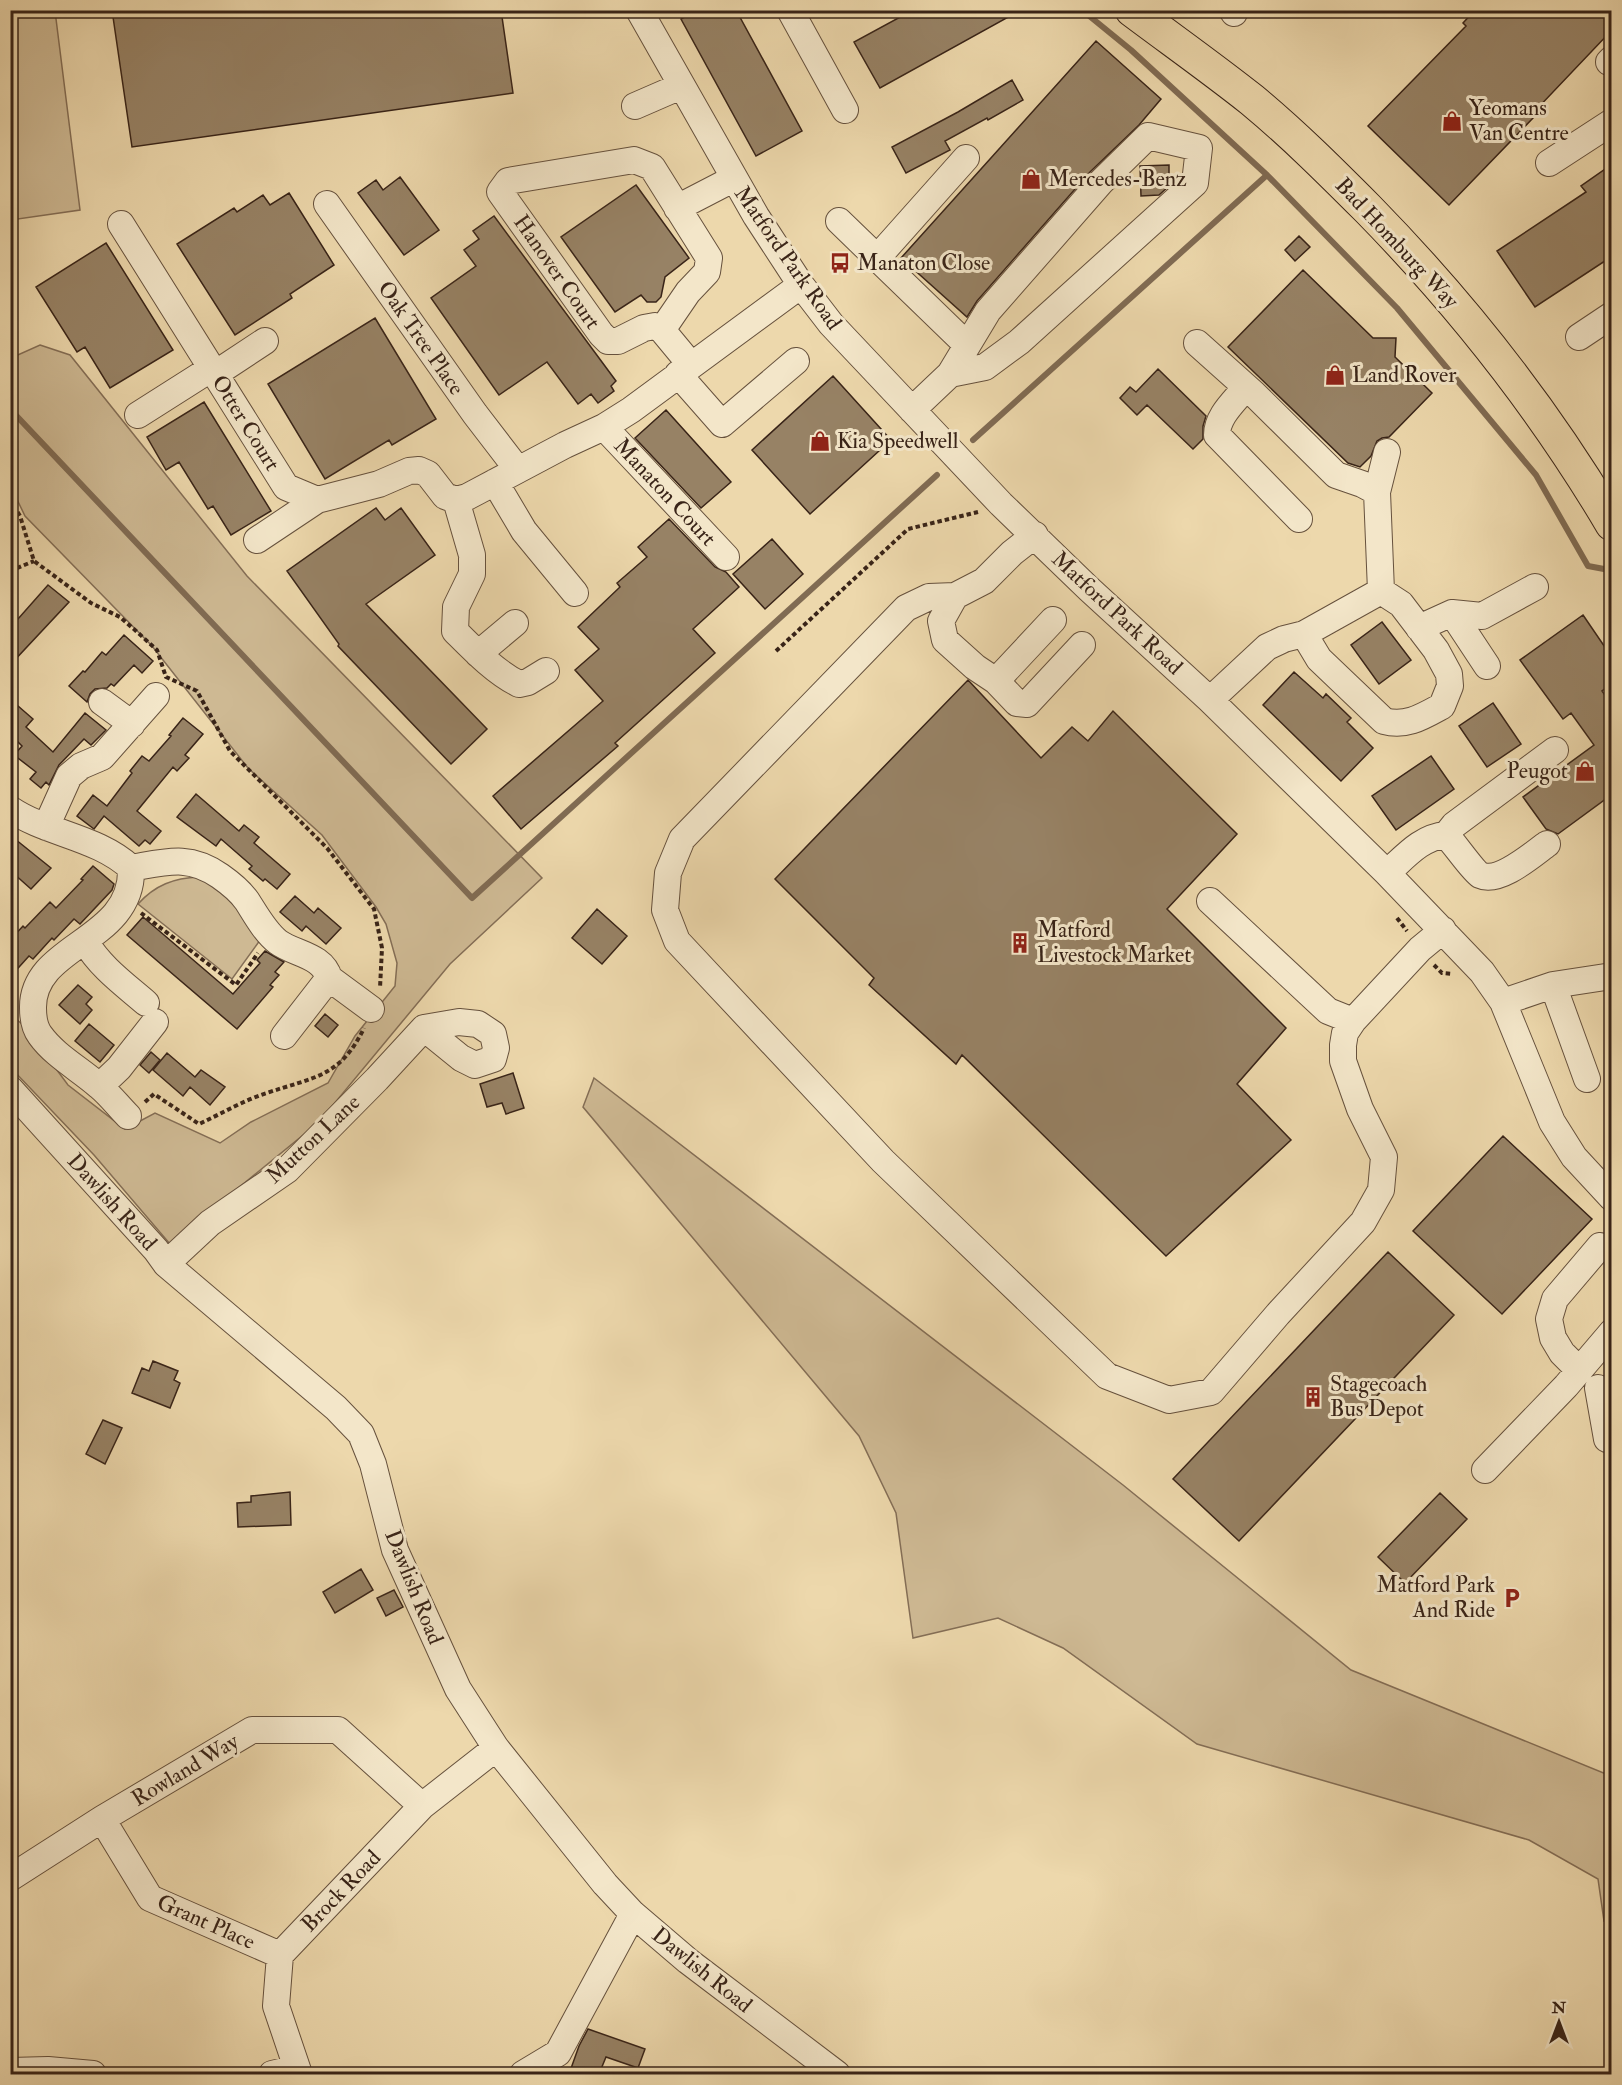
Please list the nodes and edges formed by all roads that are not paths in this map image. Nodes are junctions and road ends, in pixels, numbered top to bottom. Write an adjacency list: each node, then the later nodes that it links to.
1 (639, 10): 4 (street, Matford Park Road)
2 (1132, 10): 38 (main road, Bad Homburg Way)
3 (795, 12): 6 (street)
4 (681, 86): 5 (street); 10 (street, Matford Park Road)
5 (635, 106)
6 (845, 110)
7 (1611, 122): 9 (street)
8 (966, 158): 15 (street)
9 (1549, 163)
10 (733, 179): 12 (street); 16 (street, Matford Park Road)
11 (327, 204): 32 (street, Oak Tree Place)
12 (677, 208): 18 (street); 18 (street, Hanover Court)
13 (839, 221): 15 (street)
14 (121, 224): 25 (street, Otter Court)
15 (878, 258): 22 (street)
16 (801, 285): 24 (street); 28 (street, Matford Park Road)
17 (1611, 315): 19 (street)
18 (662, 330): 24 (street)
19 (1579, 337)
20 (265, 341): 25 (street)
21 (1197, 343): 27 (street)
22 (968, 345): 26 (street); 26 (street)
23 (796, 361): 24 (street)
24 (685, 370): 30 (street)
25 (213, 371): 29 (street); 35 (street, Otter Court)
26 (950, 375): 28 (street)
27 (1246, 387): 34 (street); 37 (street)
28 (912, 410): 39 (street, Matford Park Road)
29 (138, 415)
30 (604, 427): 32 (street); 41 (street, Manaton Court)
31 (1387, 452): 34 (street)
32 (518, 470): 33 (street)
33 (495, 482): 36 (street); 44 (street)
34 (1377, 492): 43 (street)
35 (317, 500): 36 (street); 40 (street)
36 (456, 500): 52 (street)
37 (1299, 519)
38 (1611, 524)
39 (1035, 535): 45 (street); 57 (street, Matford Park Road)
40 (257, 540)
41 (726, 557)
42 (1534, 587): 46 (street)
43 (1381, 591): 49 (street); 50 (street)
44 (575, 593)
45 (955, 596): 55 (street); 75 (street)
46 (1452, 613): 49 (street); 53 (street)
47 (1053, 620): 55 (street)
48 (515, 623): 52 (street)
49 (1419, 628): 50 (street)
50 (1304, 634): 57 (street)
51 (1082, 645): 55 (street)
52 (478, 654): 54 (street)
53 (1487, 666)
54 (546, 671)
55 (996, 681)
56 (156, 696): 59 (street)
57 (1210, 700): 66 (street, Matford Park Road)
58 (102, 702): 59 (street)
59 (132, 724): 62 (street)
60 (1555, 750): 63 (street)
61 (10, 809): 62 (street)
62 (46, 827): 65 (street)
63 (1446, 835): 64 (street); 66 (street)
64 (1547, 844)
65 (131, 868): 69 (street); 71 (street)
66 (1387, 873): 68 (street, Matford Park Road)
67 (1210, 901): 75 (street)
68 (1443, 930): 73 (street, Matford Park Road); 75 (street)
69 (85, 941): 79 (street); 79 (street)
70 (1611, 976): 72 (street)
71 (329, 978): 74 (street); 77 (street)
72 (1552, 985): 73 (street); 78 (street)
73 (1503, 1002): 82 (street, Matford Park Road)
74 (371, 1009)
75 (1353, 1020)
76 (424, 1028): 84 (street, Mutton Lane)
77 (284, 1036)
78 (1587, 1079)
79 (100, 1086): 81 (street)
80 (10, 1089): 84 (street, Dawlish Road)
81 (128, 1116)
82 (1611, 1198)
83 (1600, 1246): 86 (street)
84 (166, 1264): 90 (street, Dawlish Road)
85 (1611, 1332): 86 (street)
86 (1567, 1384): 87 (street); 89 (street)
87 (1605, 1384): 88 (street)
88 (1607, 1439)
89 (1485, 1470)
90 (496, 1748): 91 (street, Brock Road); 94 (street, Dawlish Road)
91 (422, 1806): 92 (street, Rowland Way); 95 (street, Brock Road)
92 (102, 1819): 93 (street, Rowland Way); 95 (street, Grant Place)
93 (10, 1878)
94 (633, 1914): 100 (street); 101 (street, Dawlish Road)
95 (280, 1955): 97 (street)
96 (10, 2071): 98 (street)
97 (298, 2071): 99 (street)
98 (93, 2074)
99 (272, 2074)
100 (523, 2074)
101 (837, 2074)

